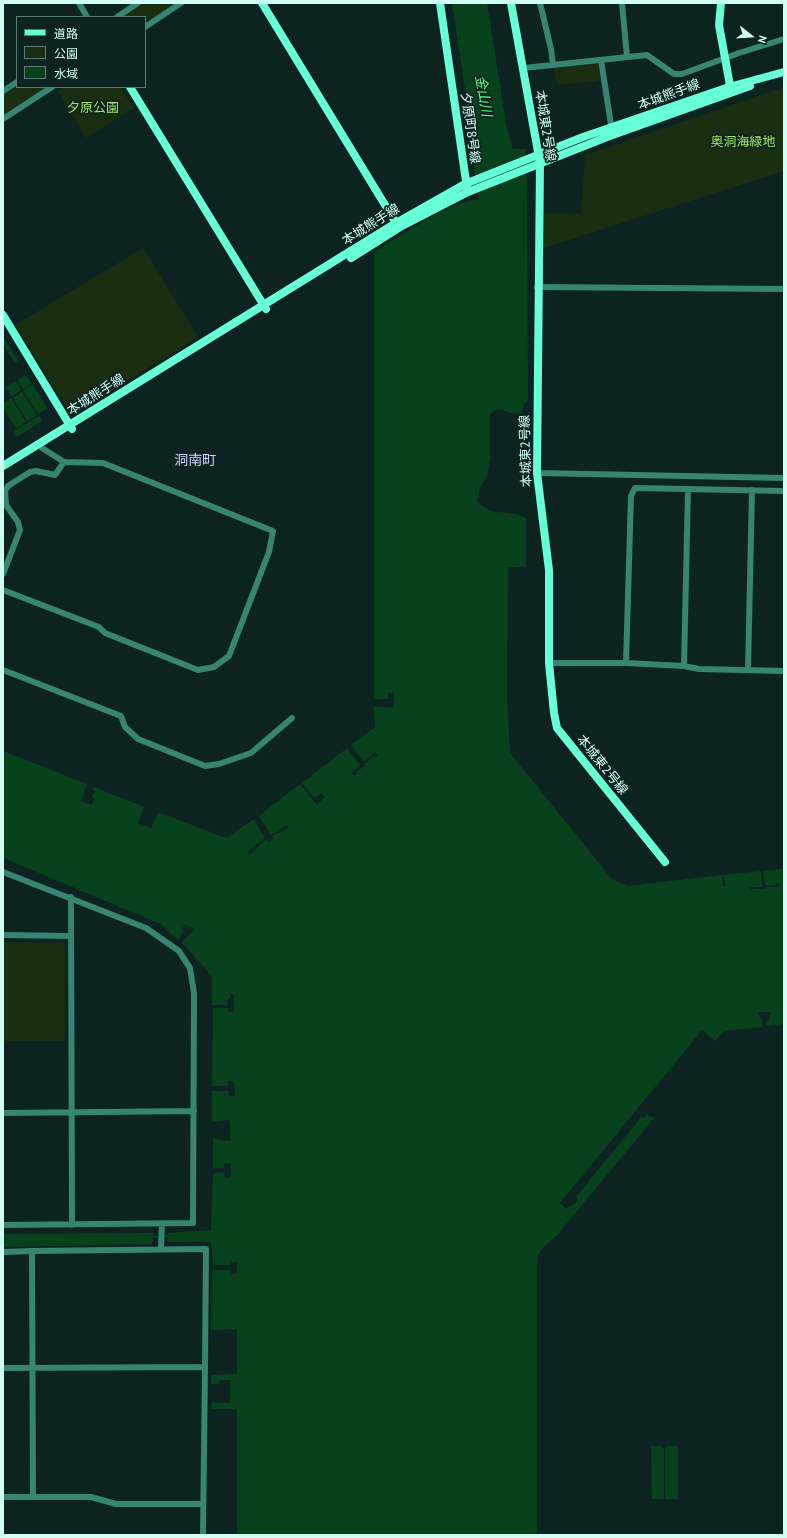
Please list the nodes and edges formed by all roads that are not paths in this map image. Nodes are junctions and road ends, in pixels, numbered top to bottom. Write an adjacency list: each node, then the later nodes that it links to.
1 (79, 3): 10 (street)
2 (138, 3): 11 (street)
3 (181, 3): 12 (street)
4 (262, 3): 30 (street)
5 (440, 3): 29 (street, 夕原町8号線)
6 (511, 3): 18 (street, 本城東2号線)
7 (540, 3): 17 (street)
8 (622, 3): 14 (street)
9 (721, 3): 15 (street)
10 (86, 16)
11 (118, 16)
12 (146, 25)
13 (784, 39): 15 (street)
14 (627, 57): 15 (street); 16 (street)
15 (725, 58): 24 (street)
16 (601, 60): 17 (street); 27 (street)
17 (553, 64): 18 (street)
18 (524, 68): 28 (street, 本城東2号線)
19 (784, 72): 24 (street, 本城熊手線)
20 (784, 77): 24 (street, 本城熊手線)
21 (16, 83): 25 (street)
22 (50, 88): 26 (street)
23 (131, 88): 33 (street)
24 (730, 89): 27 (street, 本城熊手線)
25 (3, 91)
26 (3, 119)
27 (612, 132): 28 (street, 本城熊手線)
28 (540, 159): 29 (street, 本城熊手線); 31 (street, 本城東2号線)
29 (471, 187): 30 (street, 本城熊手線); 33 (street, 本城熊手線)
30 (396, 223): 33 (street, 本城熊手線)
31 (537, 287): 32 (street); 40 (street, 本城東2号線)
32 (784, 289)
33 (265, 308): 35 (street, 本城熊手線)
34 (3, 315): 35 (street)
35 (71, 427): 36 (street, 本城熊手線); 38 (street, 本城熊手線)
36 (42, 448): 37 (street); 39 (street, 本城熊手線)
37 (64, 462): 45 (street); 46 (street)
38 (3, 466)
39 (3, 472)
40 (536, 473): 41 (street); 47 (street, 本城東2号線)
41 (784, 478)
42 (688, 489): 43 (street); 48 (street); 49 (street)
43 (752, 490): 44 (street); 51 (street)
44 (784, 491)
45 (3, 574)
46 (3, 590)
47 (549, 662): 48 (street); 54 (street, 本城東2号線)
48 (626, 663): 49 (street)
49 (684, 666): 51 (street)
50 (3, 670): 53 (street)
51 (748, 670): 52 (street)
52 (784, 670)
53 (292, 718)
54 (665, 862)
55 (3, 872): 56 (street)
56 (71, 897): 58 (street); 59 (street)
57 (3, 935): 58 (street)
58 (71, 936): 61 (street)
59 (194, 1111): 61 (street); 62 (street)
60 (3, 1113): 61 (street)
61 (71, 1113): 64 (street)
62 (162, 1224): 64 (street); 65 (street)
63 (3, 1225): 64 (street)
64 (72, 1225)
65 (161, 1249): 66 (street); 68 (street)
66 (32, 1251): 67 (street); 70 (street)
67 (3, 1252)
68 (206, 1367): 70 (street); 73 (street)
69 (3, 1368): 70 (street)
70 (34, 1368): 72 (street)
71 (3, 1497): 72 (street)
72 (33, 1497): 73 (street)
73 (203, 1504): 74 (street)
74 (204, 1535)

